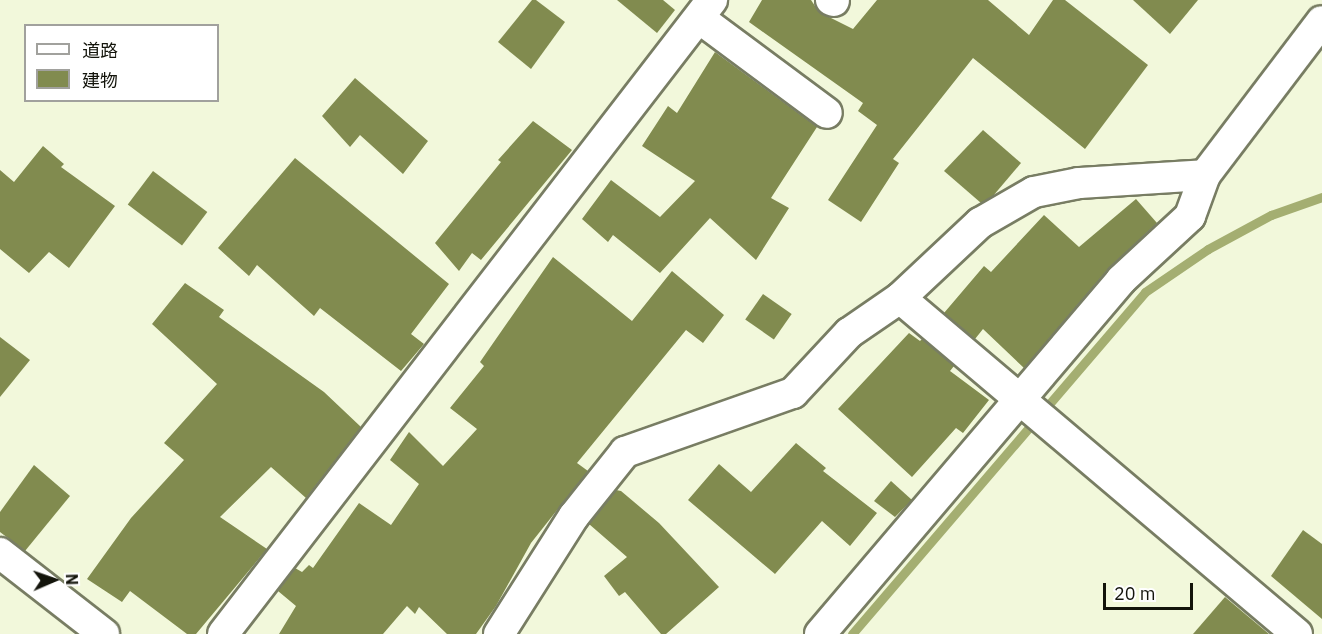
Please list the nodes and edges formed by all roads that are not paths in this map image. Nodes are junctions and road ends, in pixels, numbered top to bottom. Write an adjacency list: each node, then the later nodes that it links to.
1 (705, 9): 3 (street); 9 (street)
2 (1322, 21): 4 (street)
3 (827, 113)
4 (1205, 175): 5 (street); 6 (street)
5 (900, 298): 6 (street); 10 (street)
6 (1034, 410): 11 (street); 12 (street)
7 (0, 553): 8 (street)
8 (104, 634)
9 (223, 634)
10 (499, 634)
11 (820, 634)
12 (1297, 634)

